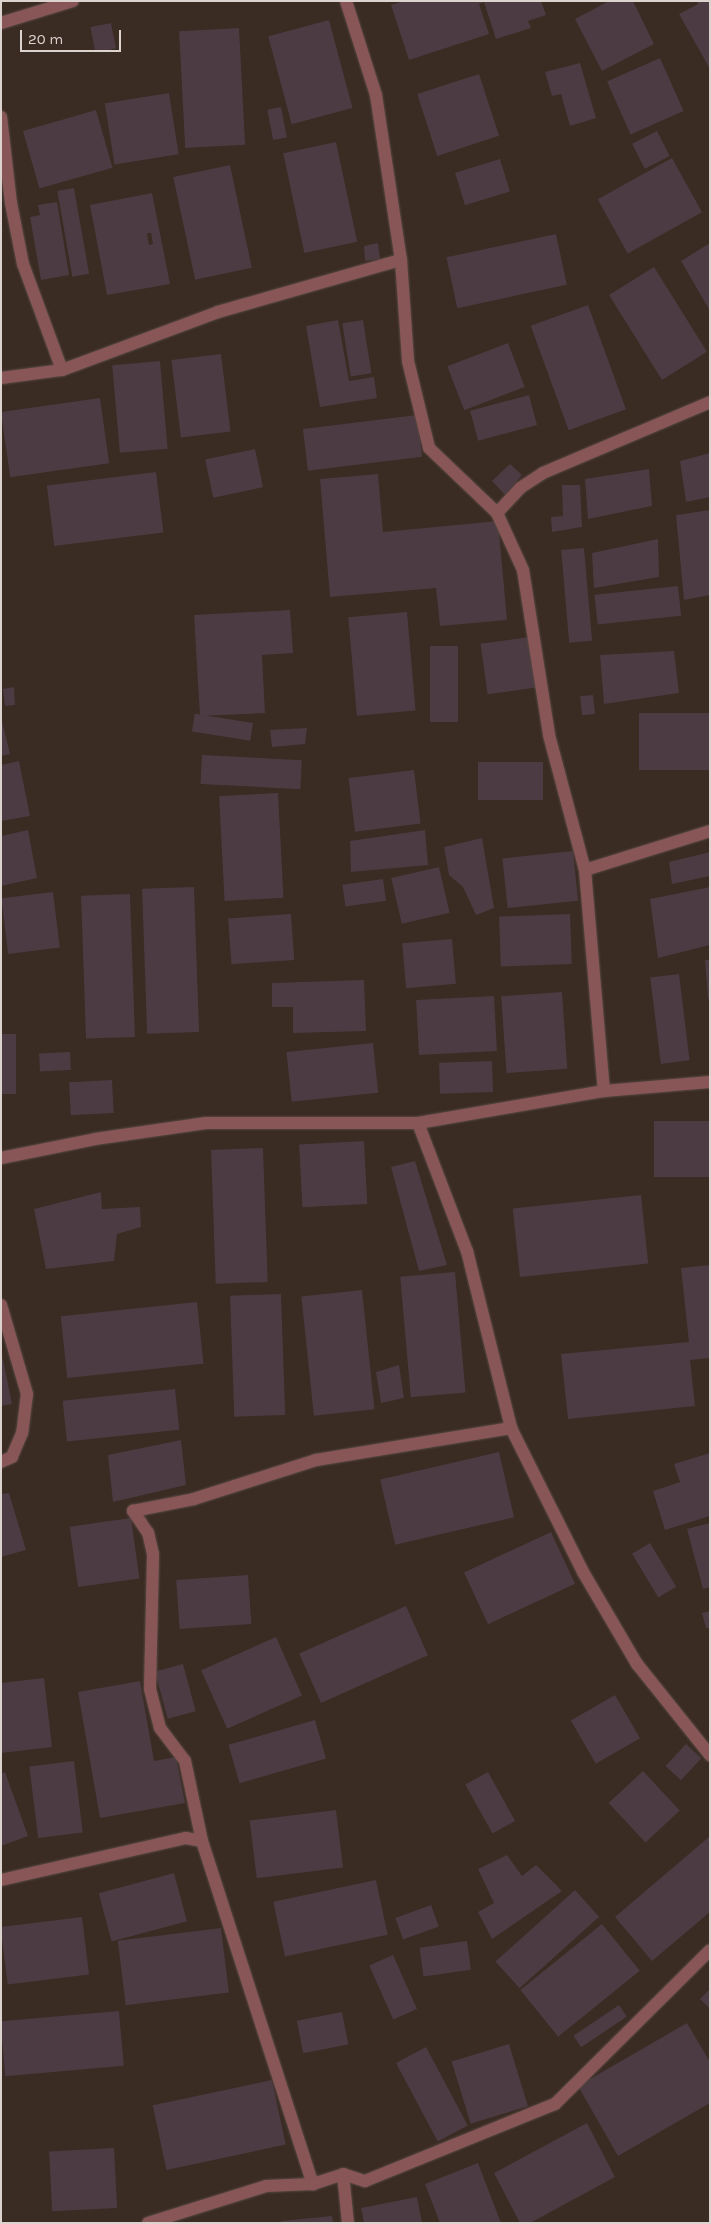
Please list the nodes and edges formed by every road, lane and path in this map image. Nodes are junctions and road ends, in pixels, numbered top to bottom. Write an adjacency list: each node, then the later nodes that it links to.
1 (73, 1): 3 (street)
2 (346, 1): 5 (street)
3 (1, 23)
4 (1, 117): 6 (street)
5 (400, 260): 6 (street); 9 (street)
6 (62, 370): 7 (street)
7 (1, 378)
8 (710, 402): 9 (street)
9 (497, 513): 11 (street)
10 (710, 831): 11 (street)
11 (585, 870): 13 (street)
12 (710, 1082): 13 (street)
13 (604, 1091): 14 (street)
14 (418, 1123): 15 (street); 17 (street)
15 (1, 1158)
16 (1, 1304): 18 (street)
17 (511, 1428): 19 (street); 20 (street)
18 (1, 1462)
19 (710, 1755)
20 (202, 1842): 21 (street); 24 (street)
21 (1, 1880)
22 (710, 1950): 23 (street)
23 (344, 2174): 24 (street); 26 (street)
24 (313, 2184): 25 (street)
25 (148, 2223)
26 (348, 2223)

